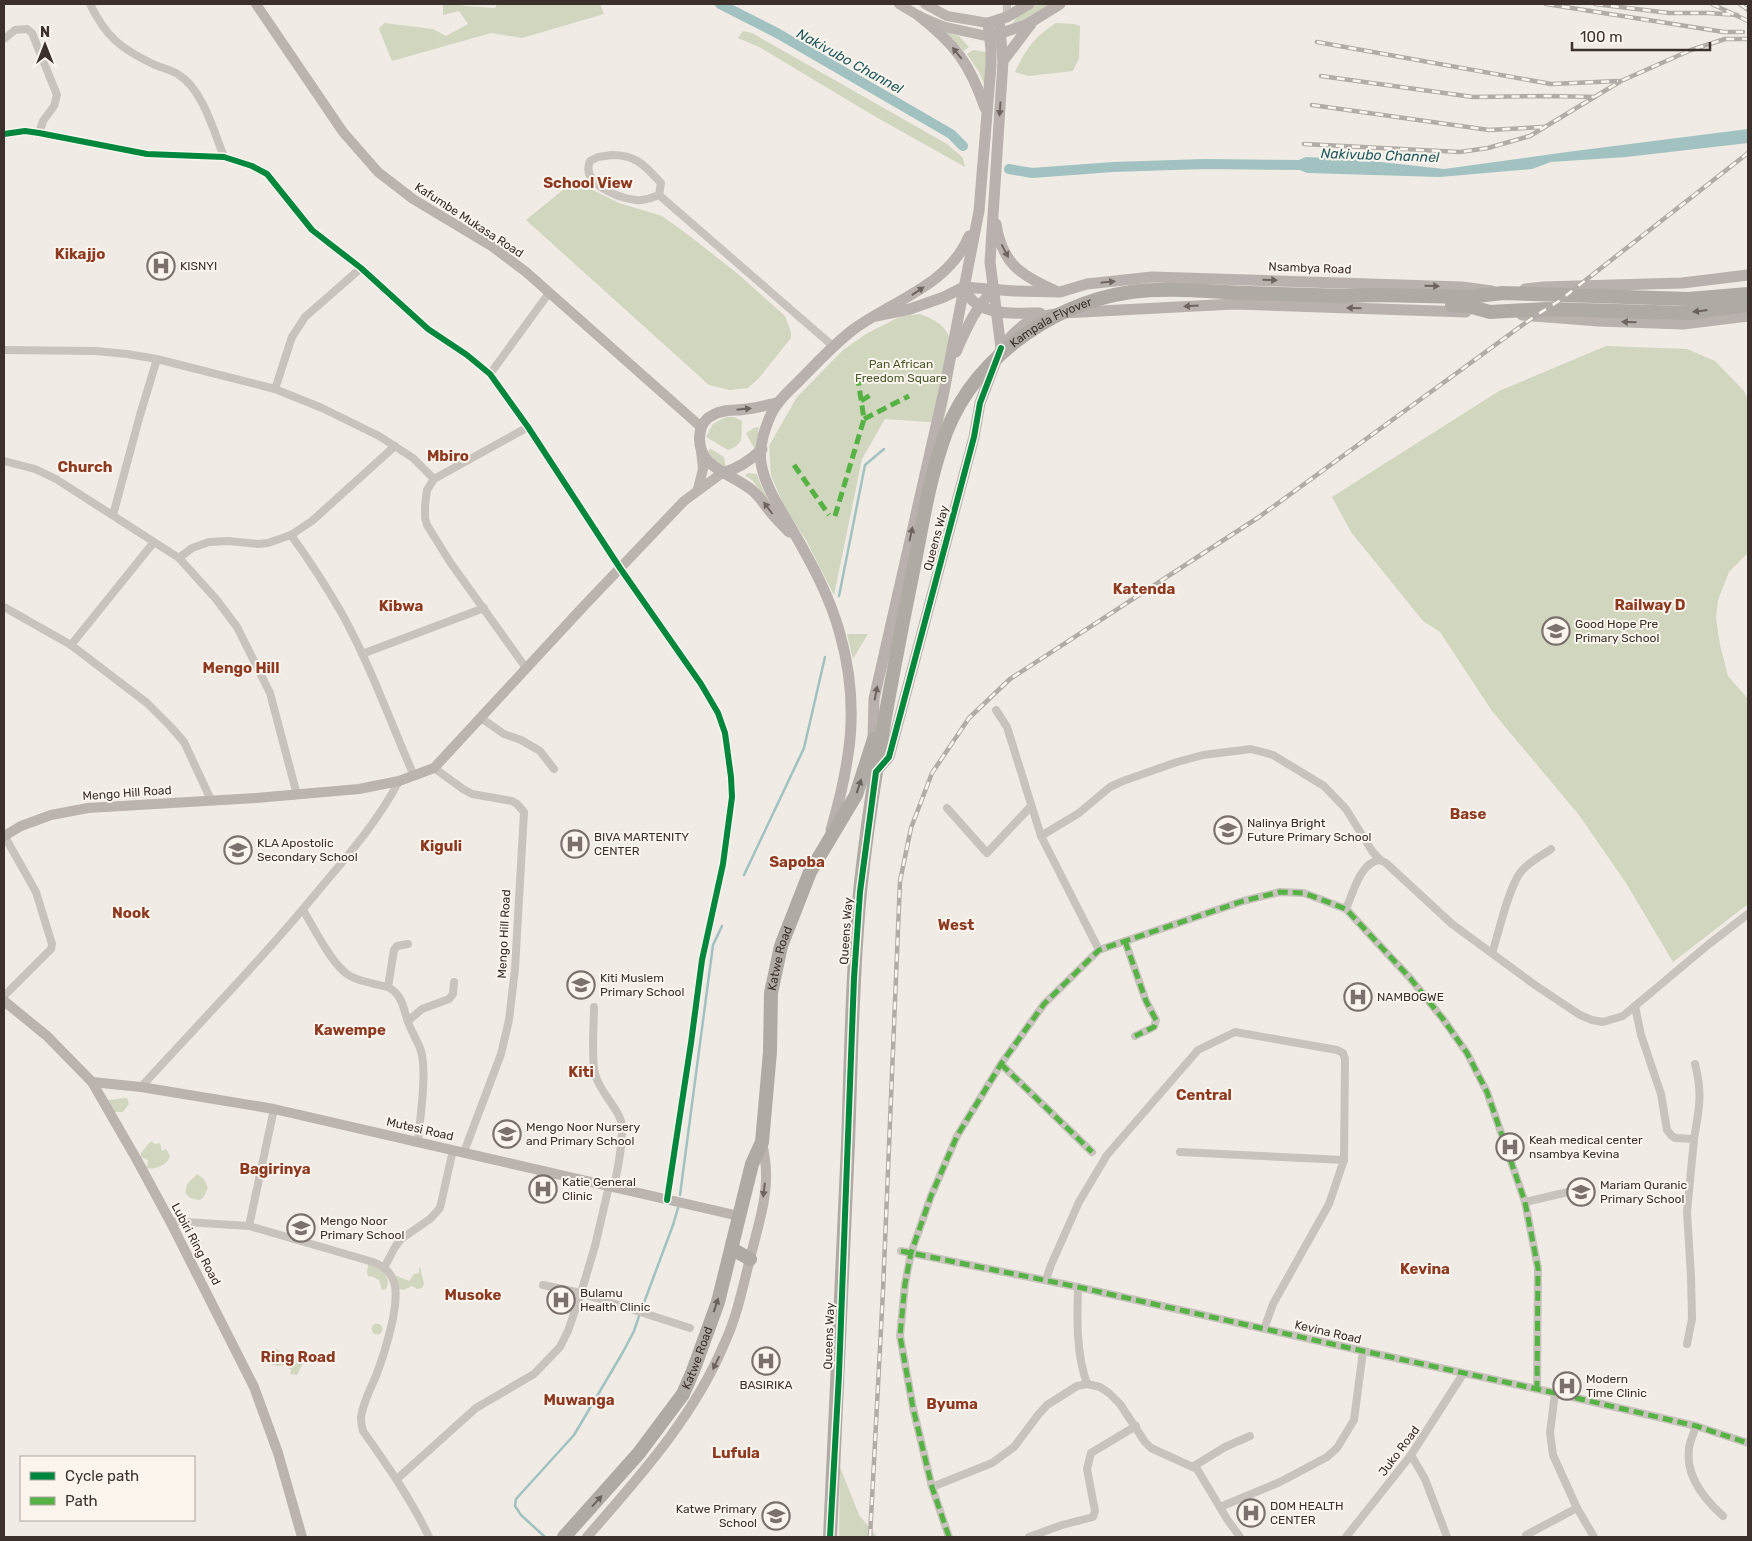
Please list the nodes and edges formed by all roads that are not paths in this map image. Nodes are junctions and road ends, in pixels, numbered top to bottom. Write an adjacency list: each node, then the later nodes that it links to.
1 (90, 4): 17 (street)
2 (256, 4): 26 (street, Kafumbe Mukasa Road)
3 (899, 4): 8 (street)
4 (924, 4): 9 (street)
5 (1007, 4): 9 (street)
6 (1029, 4): 9 (main road)
7 (1060, 4): 10 (main road)
8 (919, 16): 11 (street); 14 (main road, one-way to 8)
9 (998, 20): 11 (main road)
10 (1035, 20): 11 (main road); 13 (main road)
11 (996, 35): 13 (main road); 14 (main road)
12 (4, 40): 15 (street)
13 (1003, 61): 19 (main road, one-way to 19)
14 (986, 112): 20 (main road)
15 (39, 133): 16 (street); 17 (street)
16 (4, 134)
17 (224, 157): 21 (street)
18 (659, 195): 18 (street); 36 (street)
19 (993, 204): 24 (main road, Queens Way); 25 (main road, one-way to 25)
20 (979, 211): 23 (main road); 35 (main road, one-way to 20)
21 (361, 268): 41 (street); 42 (street)
22 (1748, 275): 27 (main road, Nsambya Road)
23 (964, 287): 24 (main road, Nsambya Road); 30 (main road); 35 (main road); 40 (main road)
24 (994, 290): 25 (main road, Nsambya Road); 30 (main road); 31 (main road, Queens Way)
25 (1060, 292): 27 (main road, Nsambya Road, one-way to 27)
26 (549, 293): 41 (street); 45 (street, Kafumbe Mukasa Road)
27 (1503, 293): 28 (highway); 29 (highway)
28 (1748, 294)
29 (1347, 296): 32 (highway); 64 (highway, Kampala Flyover, bridge)
30 (980, 305): 31 (main road); 40 (main road)
31 (996, 311): 33 (main road); 37 (main road, Queens Way)
32 (1490, 312): 33 (main road, one-way to 33); 34 (highway, one-way to 32)
33 (1060, 313): 37 (main road)
34 (1748, 314)
35 (876, 316): 36 (main road)
36 (834, 347): 43 (main road)
37 (1001, 348): 70 (main road, Queens Way)
38 (4, 350): 39 (street)
39 (157, 359): 42 (street); 53 (street)
40 (948, 372): 67 (main road, one-way to 40)
41 (490, 374): 44 (street)
42 (275, 389): 46 (street)
43 (777, 403): 45 (main road, one-way to 43); 48 (main road)
44 (528, 427): 51 (street); 58 (street)
45 (701, 427): 47 (main road)
46 (395, 446): 51 (street); 54 (street)
47 (700, 446): 50 (main road); 52 (street)
48 (762, 449): 50 (main road); 56 (main road)
49 (4, 461): 53 (street)
50 (722, 473): 52 (street, Mengo Hill Road); 56 (main road, one-way to 50)
51 (434, 479): 60 (street)
52 (698, 489): 58 (street, Mengo Hill Road)
53 (113, 516): 55 (street)
54 (291, 535): 57 (street); 62 (street)
55 (154, 542): 57 (street); 61 (street)
56 (800, 544): 79 (main road)
57 (180, 558): 73 (street)
58 (620, 568): 63 (street, Mengo Hill Road); 112 (street)
59 (4, 607): 61 (street)
60 (484, 608): 62 (street); 63 (street)
61 (71, 645): 74 (street)
62 (362, 654): 71 (street)
63 (526, 668): 66 (street, Mengo Hill Road)
64 (889, 693): 67 (highway, Katwe Road); 70 (highway)
65 (996, 710): 75 (street)
66 (481, 718): 68 (street, Mengo Hill Road); 69 (street)
67 (873, 741): 79 (highway, Katwe Road, one-way to 67)
68 (434, 768): 71 (street, Mengo Hill Road); 105 (street, Mengo Hill Road)
69 (554, 769)
70 (876, 772): 150 (highway, Queens Way)
71 (414, 776): 72 (street, Mengo Hill Road)
72 (399, 781): 73 (street, Mengo Hill Road); 83 (street)
73 (297, 795): 74 (street, Mengo Hill Road)
74 (211, 800): 77 (street, Mengo Hill Road)
75 (1031, 806): 76 (street); 78 (street)
76 (947, 808)
77 (4, 836): 91 (street)
78 (1041, 836): 81 (street); 87 (street)
79 (827, 844): 109 (highway, Katwe Road)
80 (1551, 849): 88 (street)
81 (1380, 860): 82 (street); 88 (street)
82 (1346, 909): 85 (street); 113 (street)
83 (303, 910): 90 (street); 100 (street)
84 (1748, 914): 93 (street)
85 (1124, 941): 87 (street); 96 (street)
86 (408, 944): 90 (street)
87 (1099, 950): 97 (street)
88 (1492, 953): 93 (street)
89 (454, 982): 95 (street)
90 (388, 987): 95 (street)
91 (4, 996)
92 (4, 1000): 99 (street, Lubiri Ring Road)
93 (1635, 1006): 102 (street)
94 (594, 1007): 110 (street)
95 (408, 1021): 103 (street)
96 (1135, 1036)
97 (1001, 1064): 106 (street); 119 (street)
98 (1695, 1064): 102 (street)
99 (92, 1082): 100 (street, Mutesi Road); 115 (street, Lubiri Ring Road)
100 (141, 1087): 101 (street, Mutesi Road)
101 (274, 1109): 103 (street, Mutesi Road); 116 (street)
102 (1694, 1139): 128 (street)
103 (418, 1141): 104 (street, Mutesi Road)
104 (453, 1150): 105 (street, Mutesi Road); 121 (street)
105 (464, 1152): 110 (street, Mutesi Road)
106 (1092, 1152)
107 (1180, 1152): 108 (street)
108 (1344, 1160): 122 (street); 127 (street)
109 (759, 1164): 114 (highway, Katwe Road); 120 (street, Katwe Road, one-way to 120)
110 (612, 1186): 112 (street, Mutesi Road); 125 (street)
111 (1581, 1189): 113 (street)
112 (667, 1200): 114 (street, Mutesi Road)
113 (1525, 1202): 132 (street)
114 (739, 1216): 117 (highway, Katwe Road)
115 (170, 1221): 116 (street); 147 (street, Lubiri Ring Road)
116 (249, 1226): 121 (street)
117 (732, 1249): 120 (highway); 146 (highway, Katwe Road, one-way to 117)
118 (901, 1251): 119 (street, Kevina Road)
119 (911, 1253): 122 (street, Kevina Road); 141 (street)
120 (750, 1258): 149 (street, Katwe Road, one-way to 149)
121 (384, 1268): 140 (street)
122 (1046, 1280): 124 (street, Kevina Road)
123 (543, 1285): 125 (street)
124 (1078, 1287): 127 (street, Kevina Road); 131 (street)
125 (581, 1293): 126 (street); 140 (street)
126 (690, 1328)
127 (1264, 1329): 129 (street, Kevina Road)
128 (1687, 1344)
129 (1363, 1352): 130 (street, Kevina Road); 142 (street)
130 (1463, 1374): 132 (street, Kevina Road); 138 (street, Juko Road)
131 (1087, 1384): 134 (street); 141 (street)
132 (1537, 1389): 133 (street, Kevina Road)
133 (1555, 1392): 135 (street, Kevina Road); 143 (street)
134 (1136, 1426): 139 (street); 152 (street)
135 (1696, 1426): 137 (street, Kevina Road); 144 (street)
136 (1250, 1436): 139 (street)
137 (1748, 1443)
138 (1411, 1456): 154 (street, Juko Road); 155 (street)
139 (1194, 1466): 142 (street)
140 (397, 1479): 148 (street)
141 (932, 1487): 151 (street)
142 (1220, 1507): 153 (street)
143 (1577, 1508): 145 (street); 156 (street)
144 (1723, 1516)
145 (1526, 1535)
146 (569, 1536)
147 (302, 1537)
148 (429, 1537)
149 (587, 1537)
150 (830, 1537)
151 (949, 1537)
152 (1029, 1537)
153 (1240, 1537)
154 (1346, 1537)
155 (1447, 1537)
156 (1594, 1537)

